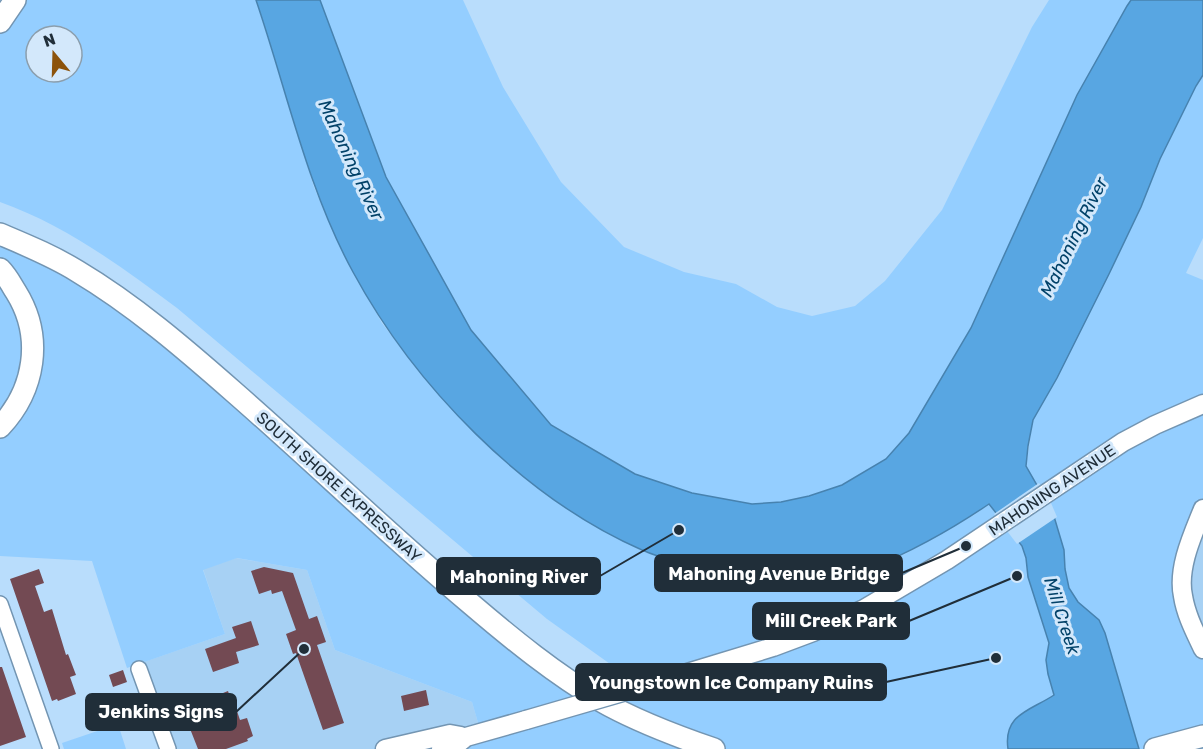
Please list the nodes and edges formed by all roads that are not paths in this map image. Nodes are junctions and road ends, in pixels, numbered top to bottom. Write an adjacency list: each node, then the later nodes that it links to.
1 (15, 0): 2 (highway)
2 (0, 22)
3 (0, 234): 17 (highway, SOUTH SHORE EXPRESSWAY)
4 (0, 269): 6 (highway)
5 (1203, 404): 11 (main road, MAHONING AVENUE, bridge)
6 (0, 427)
7 (1203, 509): 9 (main road)
8 (0, 604): 13 (street)
9 (1201, 639)
10 (140, 669): 14 (street)
11 (466, 737): 15 (main road, MAHONING AVENUE); 16 (main road, MAHONING AVENUE)
12 (1197, 738): 18 (highway)
13 (51, 749)
14 (168, 749)
15 (385, 749)
16 (441, 749)
17 (714, 749)
18 (1155, 749)

